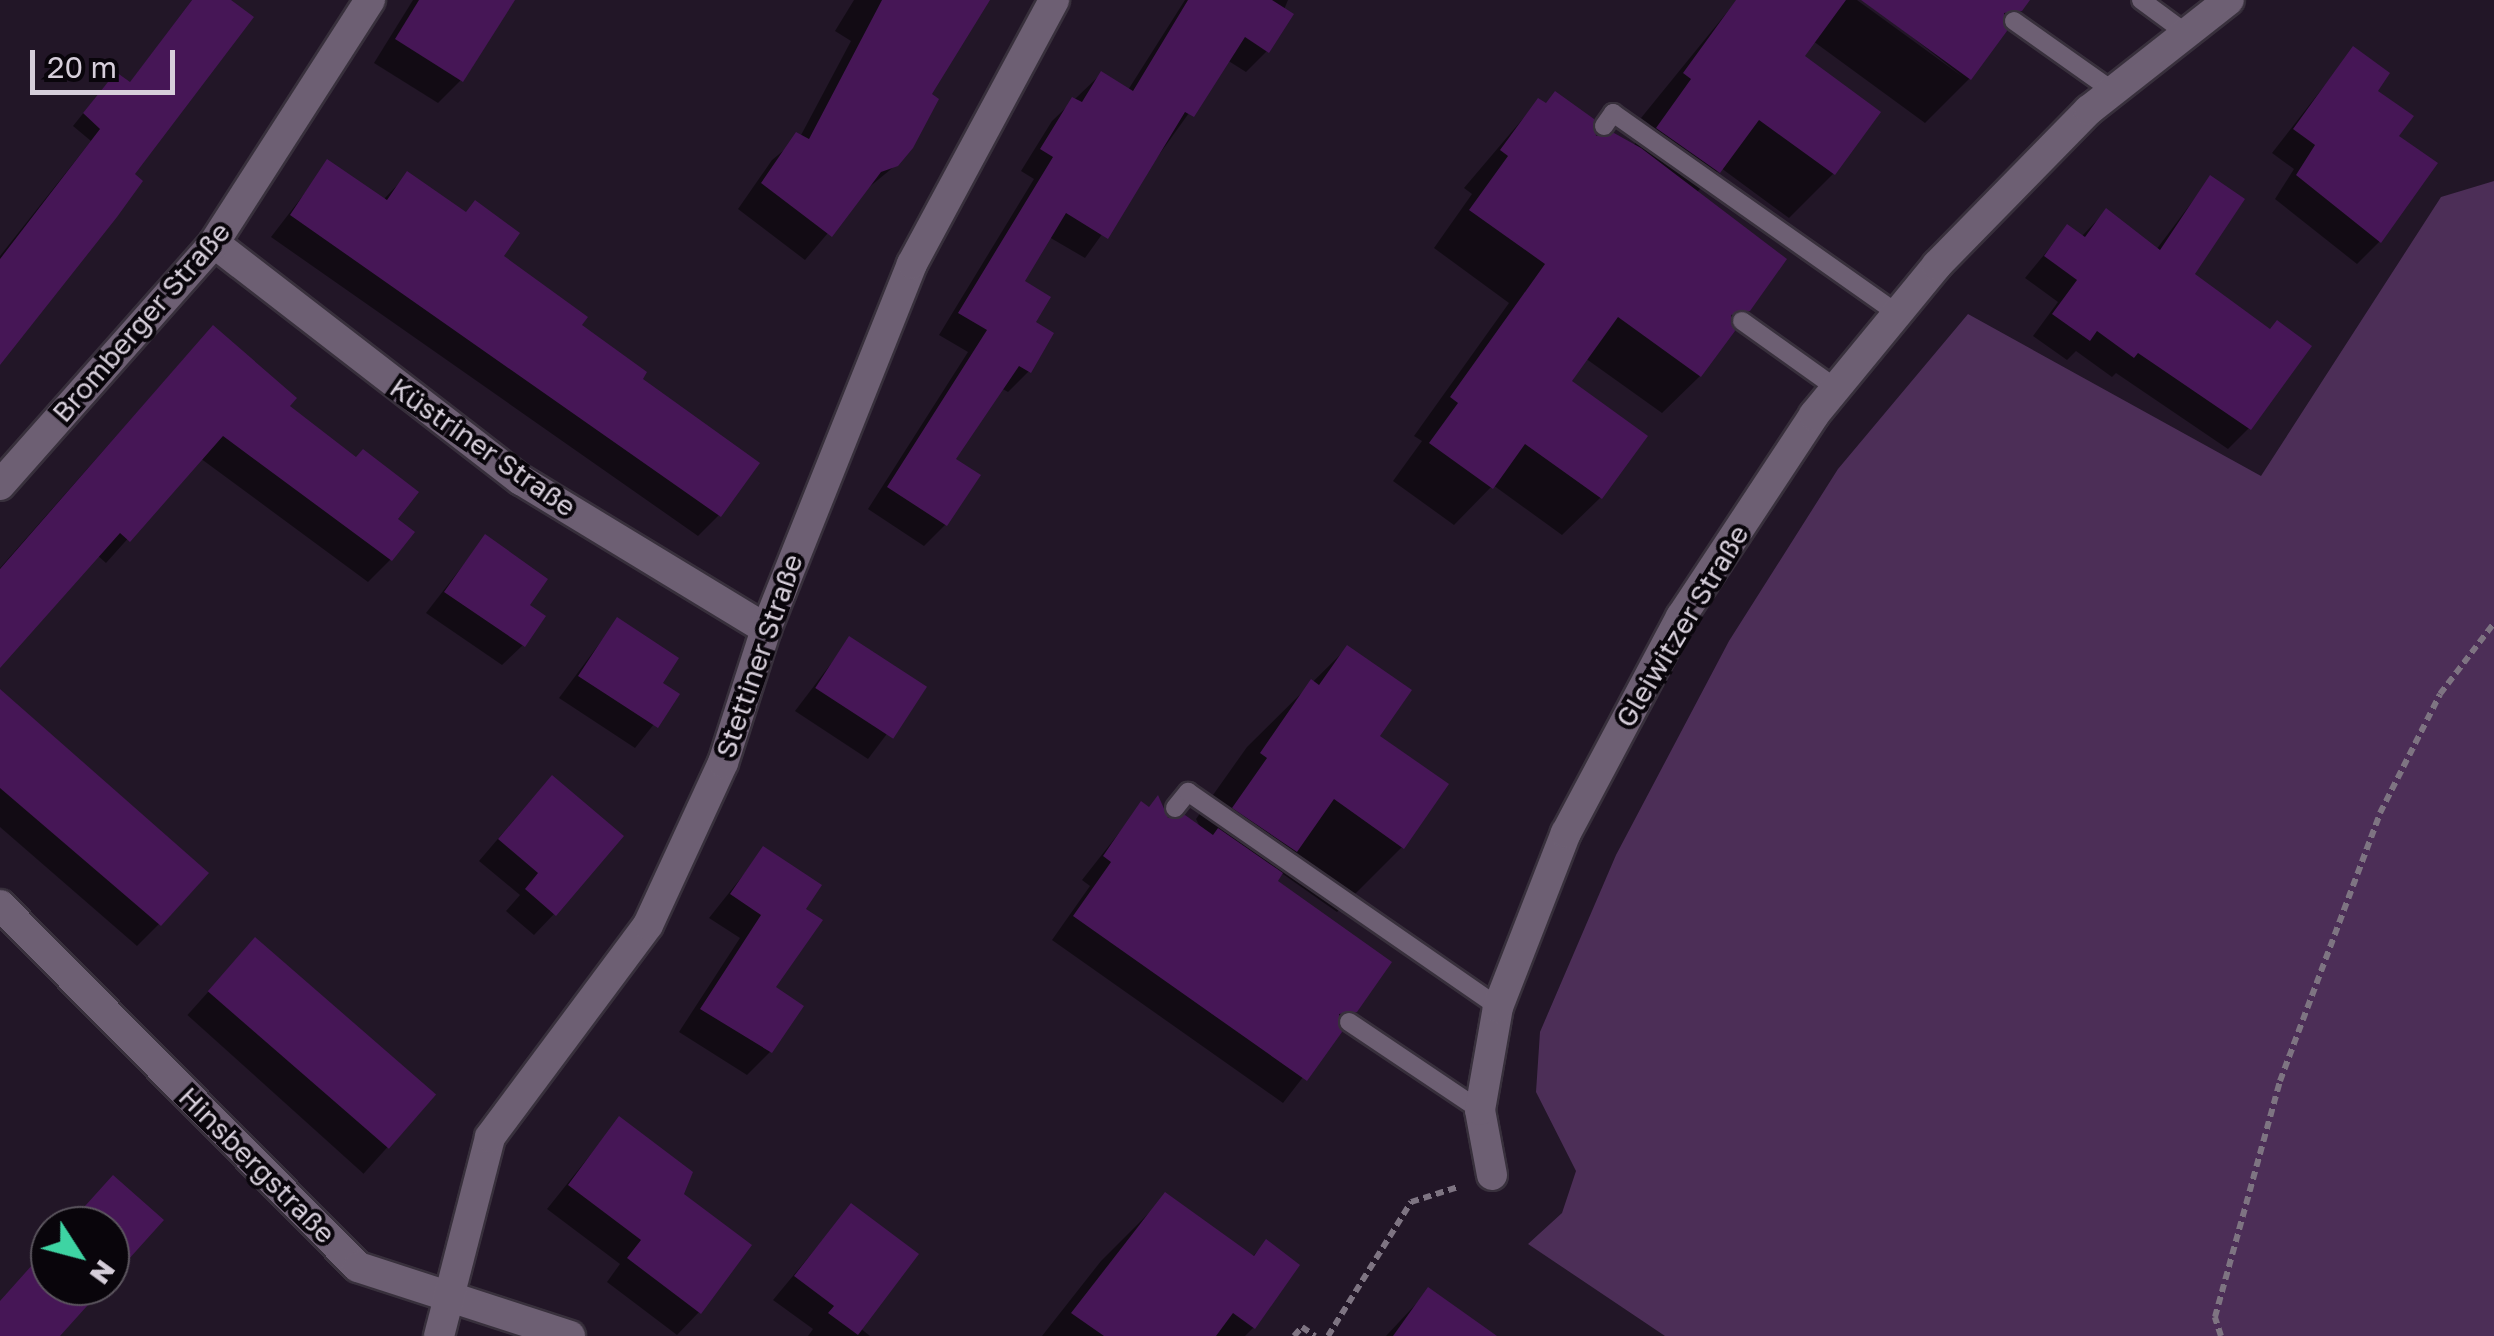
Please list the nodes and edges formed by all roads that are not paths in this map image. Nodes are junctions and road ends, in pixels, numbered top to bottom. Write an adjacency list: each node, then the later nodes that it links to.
1 (370, 0): 9 (street, Bromberger Straße)
2 (1054, 0): 14 (street, Stettiner Straße)
3 (2141, 0): 6 (lane)
4 (2229, 0): 6 (street, Gleiwitzer Straße)
5 (2014, 21): 7 (lane)
6 (2186, 34): 7 (street, Gleiwitzer Straße)
7 (2113, 91): 10 (street, Gleiwitzer Straße)
8 (1604, 126): 10 (lane)
9 (214, 243): 13 (street, Bromberger Straße); 14 (street, Küstriner Straße)
10 (1898, 314): 12 (street, Gleiwitzer Straße)
11 (1742, 321): 12 (lane)
12 (1836, 388): 17 (street, Gleiwitzer Straße)
13 (0, 485)
14 (766, 629): 21 (street, Stettiner Straße)
15 (1176, 808): 17 (lane)
16 (0, 904): 21 (street, Hinsbergstraße)
17 (1498, 1007): 19 (street, Gleiwitzer Straße)
18 (1350, 1022): 19 (lane)
19 (1480, 1110): 20 (street, Gleiwitzer Straße)
20 (1492, 1175)
21 (448, 1296): 22 (street, Stettiner Straße); 23 (street, Hinsbergstraße)
22 (439, 1336)
23 (570, 1336)

